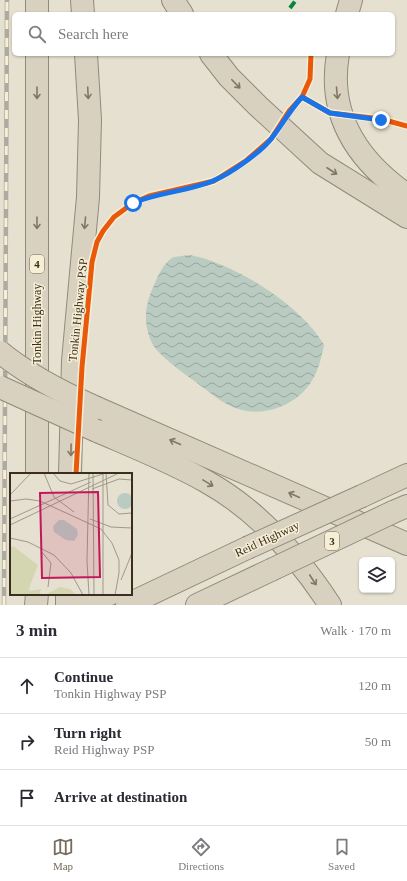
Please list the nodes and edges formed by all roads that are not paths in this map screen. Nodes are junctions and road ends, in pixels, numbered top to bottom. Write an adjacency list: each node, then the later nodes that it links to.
1 (37, 0): 5 (highway)
2 (82, 0): 6 (highway)
3 (173, 0): 7 (highway)
4 (351, 0): 8 (highway)
5 (37, 12)
6 (83, 12)
7 (181, 12)
8 (348, 12)
9 (37, 56): 17 (highway, Tonkin Highway / 4, one-way to 17)
10 (86, 56): 18 (highway, one-way to 18)
11 (213, 56): 14 (highway, one-way to 14)
12 (338, 56): 13 (highway, one-way to 13)
13 (407, 195)
14 (407, 217)
15 (0, 352): 21 (highway, one-way to 15, bridge)
16 (0, 387): 28 (highway, one-way to 28, bridge)
17 (37, 473)
18 (70, 473)
19 (407, 476): 22 (highway, Reid Highway / 3, bridge)
20 (400, 509): 27 (highway, 3, bridge)
21 (407, 544)
22 (247, 548): 23 (highway); 26 (highway, Reid Highway / 3)
23 (132, 586)
24 (108, 595): 25 (highway)
25 (85, 604)
26 (127, 605)
27 (197, 605)
28 (330, 605)

